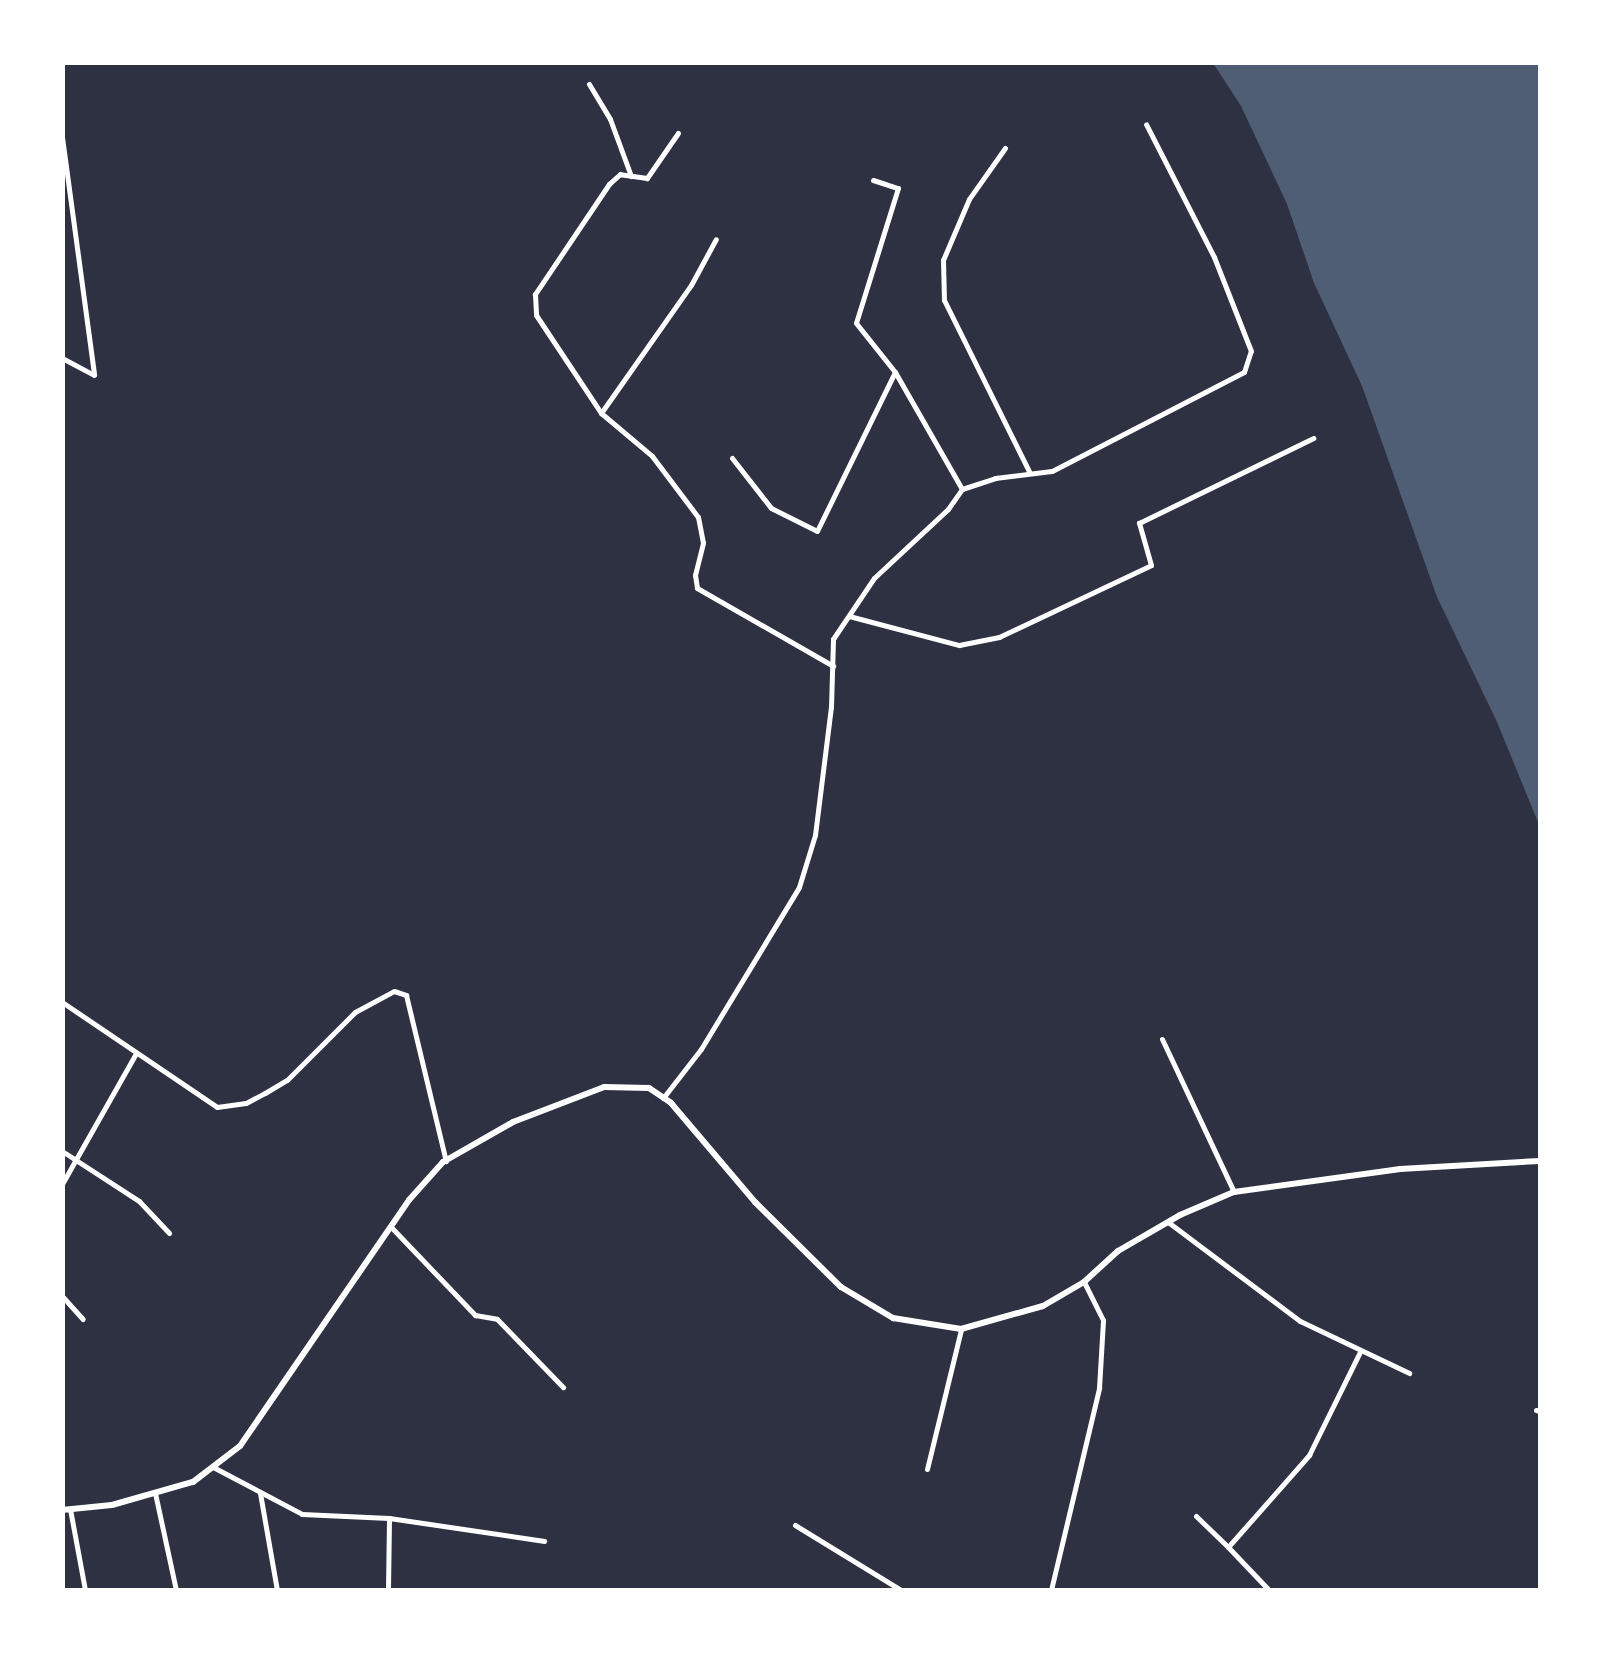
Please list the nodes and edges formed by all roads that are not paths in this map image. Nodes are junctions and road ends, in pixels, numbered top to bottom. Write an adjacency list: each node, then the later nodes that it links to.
1 (589, 84): 6 (street)
2 (1146, 124): 14 (street)
3 (678, 133): 6 (street)
4 (62, 137): 9 (street)
5 (1004, 148): 14 (street)
6 (632, 176): 11 (street)
7 (873, 180): 10 (street)
8 (716, 239): 11 (street)
9 (62, 358)
10 (895, 372): 13 (street); 15 (street)
11 (601, 413): 17 (street)
12 (1313, 438): 16 (street)
13 (732, 458)
14 (1030, 474): 15 (street)
15 (962, 489): 16 (street)
16 (850, 616): 17 (street)
17 (832, 666): 21 (street)
18 (62, 1002): 20 (street)
19 (1162, 1039): 27 (street)
20 (135, 1055): 23 (street); 24 (street)
21 (663, 1098): 23 (street); 34 (street)
22 (62, 1152): 24 (street)
23 (446, 1160): 29 (street)
24 (77, 1161): 26 (street); 30 (street)
25 (1540, 1161): 27 (street)
26 (62, 1184)
27 (1234, 1192): 28 (street)
28 (1168, 1222): 31 (street); 35 (street)
29 (391, 1227): 37 (street); 38 (street)
30 (169, 1233)
31 (1084, 1282): 34 (street); 53 (street)
32 (62, 1296): 33 (street)
33 (83, 1319)
34 (960, 1329): 39 (street)
35 (1360, 1352): 36 (street); 47 (street)
36 (1409, 1372)
37 (563, 1388)
38 (213, 1467): 40 (street); 41 (street)
39 (927, 1469)
40 (154, 1493): 42 (street); 49 (street)
41 (260, 1493): 44 (street); 50 (street)
42 (66, 1510): 48 (street)
43 (1196, 1516): 47 (street)
44 (389, 1518): 46 (street); 51 (street)
45 (795, 1525): 52 (street)
46 (544, 1541)
47 (1228, 1548): 54 (street)
48 (85, 1590)
49 (176, 1590)
50 (278, 1590)
51 (388, 1590)
52 (901, 1590)
53 (1051, 1590)
54 (1266, 1590)

